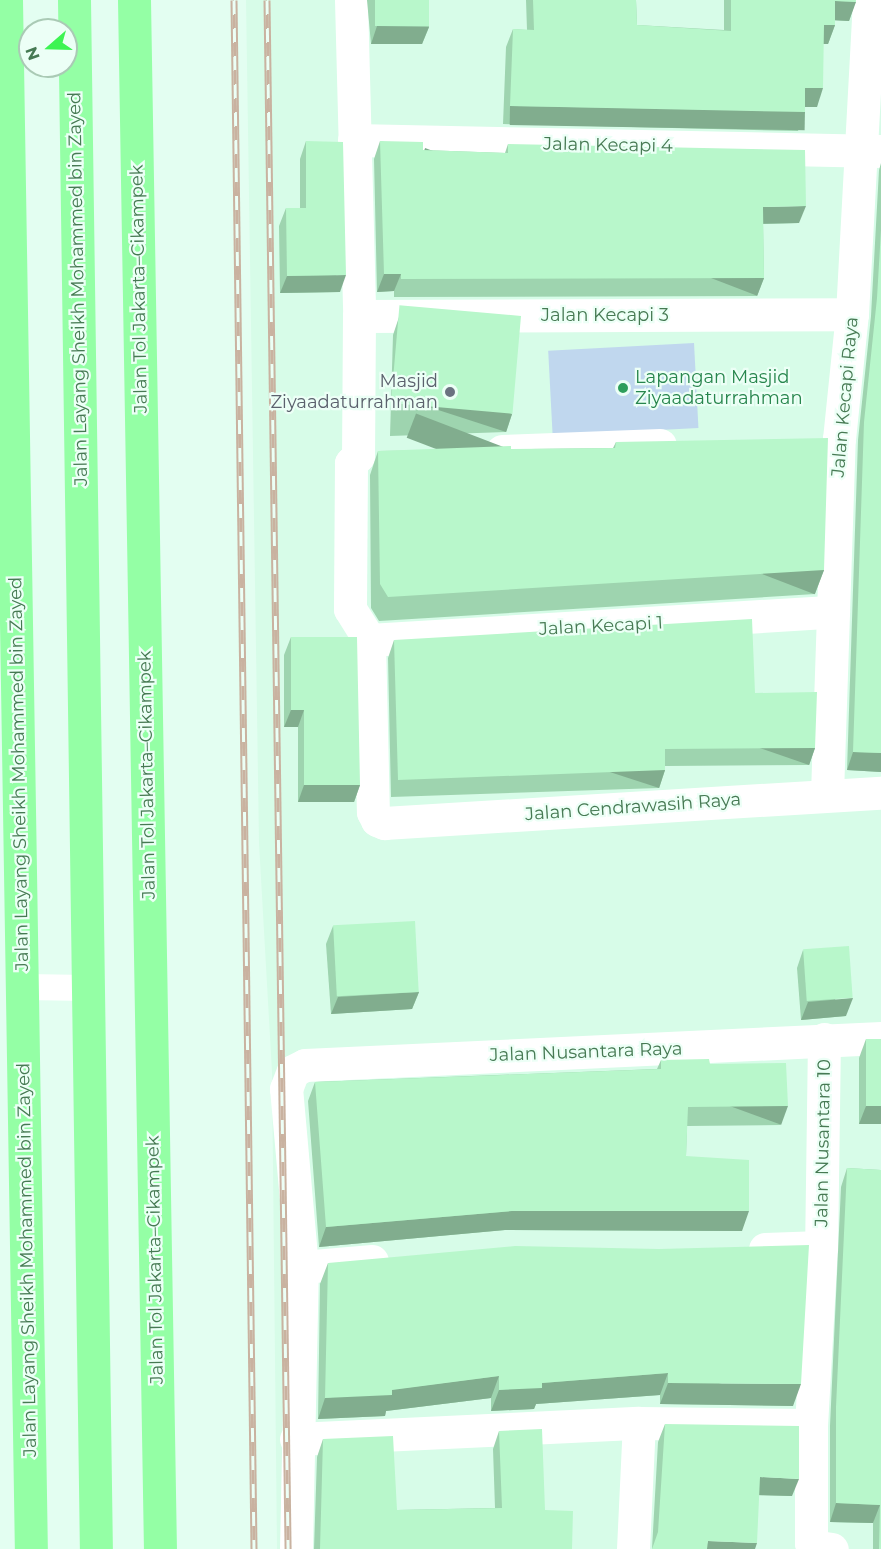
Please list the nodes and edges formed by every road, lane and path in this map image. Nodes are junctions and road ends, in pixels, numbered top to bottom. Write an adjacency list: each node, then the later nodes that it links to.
1 (6, 0): 20 (highway, Jalan Layang Sheikh Mohammed bin Zayed)
2 (74, 0): 21 (highway, Jalan Layang Sheikh Mohammed bin Zayed)
3 (134, 0): 33 (highway, Jalan Tol Jakarta–Cikampek)
4 (351, 0): 6 (street)
5 (869, 0): 7 (street, Jalan Kecapi Raya)
6 (354, 140): 7 (street, Jalan Kecapi 4); 9 (street)
7 (871, 151): 8 (street, Jalan Kecapi Raya)
8 (852, 314): 9 (street, Jalan Kecapi 3); 10 (street, Jalan Kecapi Raya)
9 (358, 316): 15 (street)
10 (839, 439): 11 (street); 16 (street, Jalan Kecapi Raya)
11 (803, 440)
12 (686, 444): 13 (street)
13 (475, 452)
14 (393, 454): 15 (street)
15 (358, 456): 17 (street)
16 (832, 612): 17 (street, Jalan Kecapi 1); 19 (street, Jalan Kecapi Raya)
17 (369, 640): 19 (street, Jalan Cendrawasih Raya)
18 (881, 793): 19 (street, Jalan Cendrawasih Raya)
19 (827, 794)
20 (23, 987): 21 (lane); 31 (highway, Jalan Layang Sheikh Mohammed bin Zayed)
21 (89, 988): 32 (highway, Jalan Layang Sheikh Mohammed bin Zayed)
22 (881, 1038): 23 (street, Jalan Nusantara Raya)
23 (824, 1039): 24 (street, Jalan Nusantara 10); 27 (street, Jalan Nusantara Raya)
24 (821, 1247): 25 (street); 29 (street, Jalan Nusantara 10)
25 (730, 1250)
26 (405, 1258): 27 (street)
27 (302, 1268): 30 (street)
28 (639, 1423): 29 (street); 30 (street); 35 (street)
29 (811, 1425): 36 (street, Jalan Nusantara 10)
30 (296, 1439): 34 (street)
31 (31, 1549)
32 (96, 1549)
33 (160, 1549)
34 (296, 1549)
35 (633, 1549)
36 (831, 1549)

